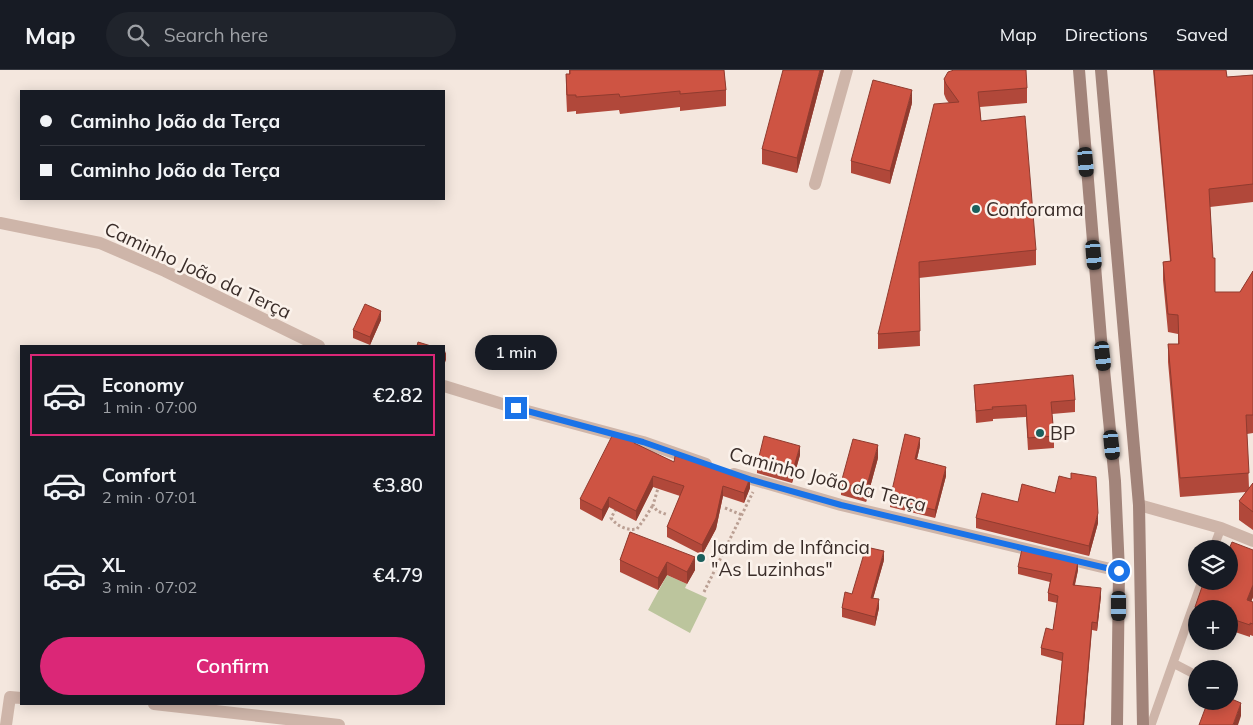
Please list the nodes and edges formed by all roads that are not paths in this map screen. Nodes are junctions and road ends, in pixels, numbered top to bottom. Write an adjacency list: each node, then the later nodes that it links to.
1 (847, 70): 4 (street)
2 (1079, 70): 12 (main road)
3 (1101, 70): 8 (main road)
4 (815, 184)
5 (0, 223): 6 (street, Caminho João da Terça)
6 (317, 345)
7 (445, 386): 12 (street, Caminho João da Terça)
8 (1139, 505): 9 (street); 21 (main road)
9 (1221, 528): 10 (lane); 11 (street)
10 (1216, 540)
11 (1253, 541)
12 (1119, 571): 20 (main road)
13 (1199, 590): 14 (lane)
14 (1173, 663): 15 (lane); 22 (lane)
15 (1188, 671)
16 (20, 698): 18 (street)
17 (163, 705): 19 (street)
18 (6, 725)
19 (339, 725)
20 (1117, 725)
21 (1143, 725)
22 (1151, 725)

